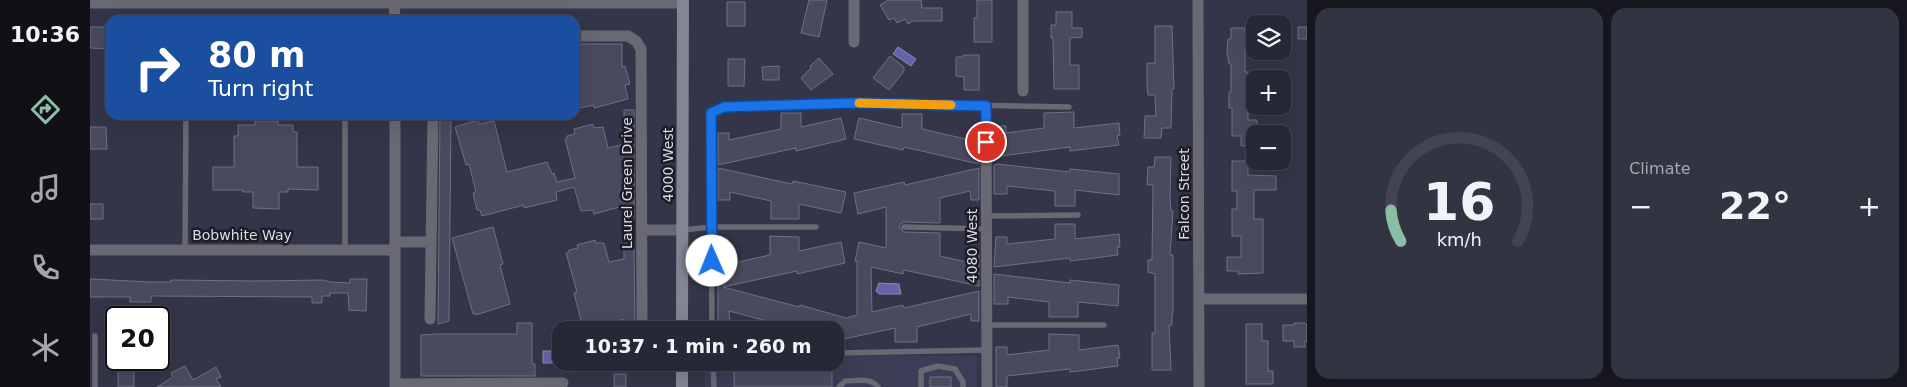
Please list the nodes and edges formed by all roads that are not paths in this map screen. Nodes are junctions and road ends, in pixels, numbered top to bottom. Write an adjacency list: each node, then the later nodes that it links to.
1 (854, 0): 10 (street)
2 (1022, 0): 11 (street)
3 (1198, 0): 31 (street, Falcon Street)
4 (540, 1): 5 (street); 6 (street)
5 (394, 2): 7 (street); 8 (street)
6 (682, 2): 25 (street, 4000 West)
7 (90, 3)
8 (395, 15)
9 (580, 36): 24 (street, Laurel Green Drive)
10 (854, 42)
11 (1023, 91)
12 (986, 106): 13 (lane); 19 (street, 4080 West); 20 (lane)
13 (1069, 107)
14 (186, 120): 29 (lane)
15 (345, 120): 30 (lane)
16 (396, 120): 27 (street)
17 (433, 120): 26 (street)
18 (1078, 215): 19 (lane)
19 (987, 216): 23 (street, 4080 West)
20 (711, 227): 21 (lane); 25 (lane); 36 (lane)
21 (816, 227)
22 (904, 227): 23 (lane)
23 (987, 228): 37 (street, 4080 West)
24 (642, 230): 25 (street); 34 (street, Laurel Green Drive)
25 (683, 230): 35 (street, 4000 West)
26 (431, 242): 27 (street, Bobwhite Way); 33 (street)
27 (395, 246): 30 (street, Bobwhite Way); 44 (street)
28 (90, 250): 29 (street, Bobwhite Way)
29 (185, 250): 30 (street, Bobwhite Way)
30 (345, 250)
31 (1199, 299): 32 (street); 54 (street, Falcon Street)
32 (1307, 299)
33 (430, 319)
34 (642, 321)
35 (682, 321)
36 (712, 321)
37 (987, 325): 38 (lane); 40 (street, 4080 West)
38 (1104, 325)
39 (95, 336): 46 (lane)
40 (987, 350): 41 (lane); 53 (street, 4080 West)
41 (844, 353)
42 (682, 371): 47 (street)
43 (713, 371): 48 (lane)
44 (395, 385): 45 (street)
45 (563, 385)
46 (94, 387)
47 (682, 387)
48 (714, 387)
49 (840, 387): 50 (lane)
50 (878, 387)
51 (921, 387): 52 (lane)
52 (963, 387)
53 (987, 387)
54 (1199, 387)

